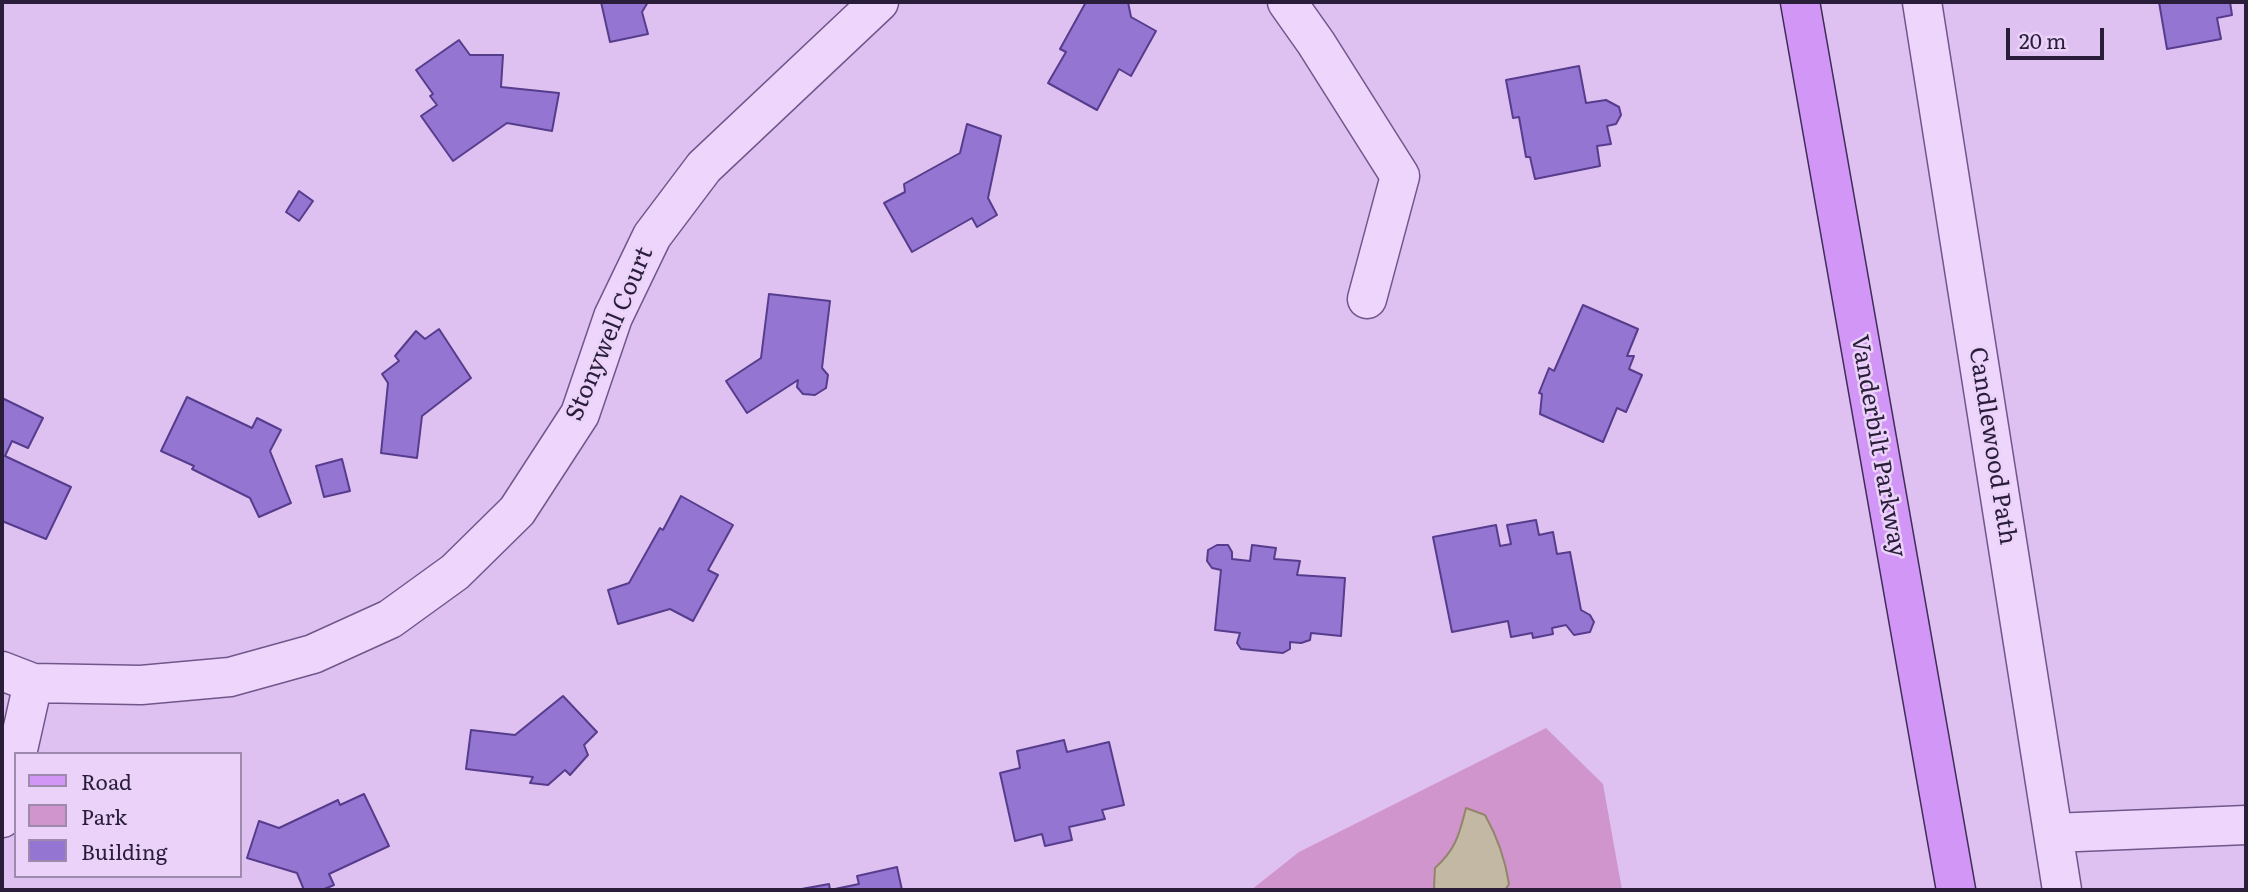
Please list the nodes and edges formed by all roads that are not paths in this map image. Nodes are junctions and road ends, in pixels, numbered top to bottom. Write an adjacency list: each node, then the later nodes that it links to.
1 (879, 2): 6 (street, Stonywell Court)
2 (1287, 2): 5 (street)
3 (1800, 2): 12 (main road, Vanderbilt Parkway)
4 (1922, 2): 11 (street, Candlewood Path)
5 (1367, 299)
6 (18, 677): 7 (street)
7 (16, 752)
8 (14, 765): 9 (street)
9 (2, 818)
10 (2246, 825): 11 (street)
11 (2053, 833): 13 (street, Candlewood Path)
12 (1956, 890)
13 (2062, 890)

